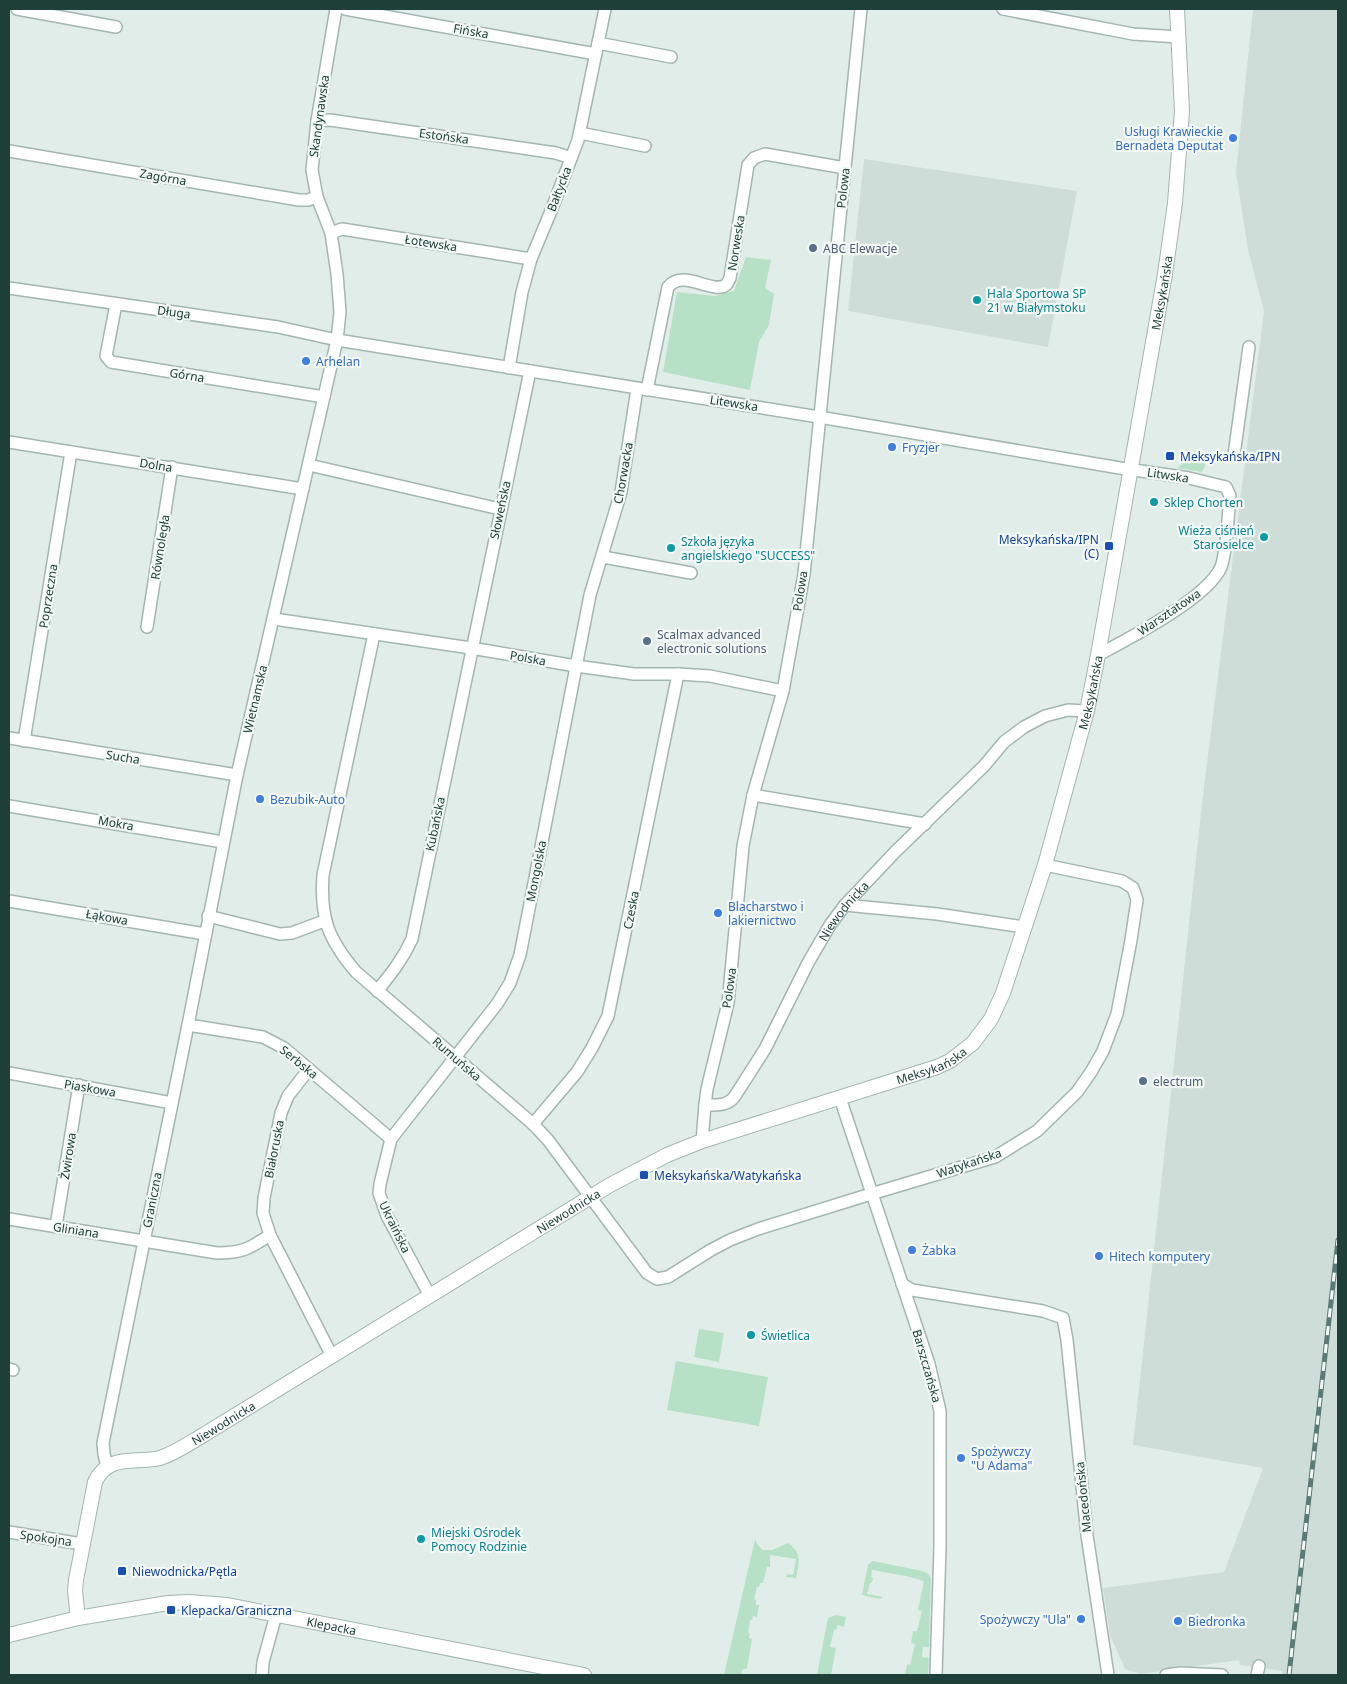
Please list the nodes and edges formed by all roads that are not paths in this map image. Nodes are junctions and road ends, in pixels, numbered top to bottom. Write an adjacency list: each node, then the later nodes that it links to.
1 (17, 9): 8 (street)
2 (336, 9): 12 (street, Skandynawska)
3 (345, 9): 10 (street, Fińska)
4 (605, 9): 10 (street, Bałtycka)
5 (862, 9): 17 (street, Polowa)
6 (1003, 9): 9 (street)
7 (1177, 9): 9 (street, Meksykańska)
8 (116, 27)
9 (1178, 37): 35 (street, Meksykańska)
10 (597, 49): 11 (street, Fińska); 13 (street, Bałtycka)
11 (671, 57)
12 (317, 120): 16 (street, Estońska); 18 (street, Skandynawska)
13 (580, 133): 14 (street); 16 (street, Bałtycka)
14 (645, 146)
15 (9, 150): 18 (street, Zagórna)
16 (571, 158): 20 (street, Bałtycka)
17 (845, 168): 27 (street, Norweska); 29 (street, Polowa)
18 (317, 197): 19 (street, Skandynawska)
19 (331, 233): 20 (street, Łotewska); 23 (street, Skandynawska)
20 (531, 259): 25 (street, Bałtycka)
21 (9, 288): 22 (street, Długa)
22 (116, 304): 23 (street, Długa); 28 (street, Górna)
23 (338, 340): 25 (street, Litewska); 28 (street, Wietnamska)
24 (1248, 347): 32 (street)
25 (510, 368): 26 (street, Litewska)
26 (530, 371): 27 (street, Litewska); 38 (street, Słoweńska)
27 (642, 389): 29 (street, Litewska); 39 (street, Chorwacka)
28 (324, 397): 33 (street, Wietnamska)
29 (819, 417): 35 (street, Litewska); 48 (street, Polowa)
30 (9, 442): 31 (street, Dolna)
31 (72, 452): 34 (street, Dolna); 51 (street, Poprzeczna)
32 (1234, 454)
33 (309, 465): 37 (street, Wietnamska); 38 (street)
34 (172, 467): 37 (street, Dolna); 42 (street, Równoległa)
35 (1129, 469): 36 (street, Litwska); 45 (street, Meksykańska)
36 (1206, 481): 45 (street, Warsztatowa)
37 (303, 489): 41 (street, Wietnamska)
38 (500, 509): 44 (street, Słoweńska)
39 (603, 557): 40 (street); 46 (street, Chorwacka)
40 (691, 573)
41 (274, 619): 43 (street, Polska); 52 (street, Wietnamska)
42 (147, 627)
43 (374, 634): 44 (street, Polska); 61 (street, Rumuńska)
44 (471, 648): 46 (street, Polska); 64 (street, Kubańska)
45 (1098, 655): 49 (street, Meksykańska)
46 (576, 666): 47 (street, Polska); 66 (street, Mongolska)
47 (678, 674): 48 (street, Polska); 73 (street, Czeska)
48 (783, 691): 53 (street, Polowa)
49 (1087, 711): 55 (street, Niewodnicka); 57 (street, Meksykańska)
50 (10, 738): 51 (street, Sucha)
51 (24, 741): 52 (street, Sucha)
52 (237, 775): 56 (street, Wietnamska)
53 (753, 795): 55 (street); 72 (street, Polowa)
54 (9, 806): 56 (street, Mokra)
55 (925, 824): 59 (street, Niewodnicka)
56 (223, 842): 60 (street, Wietnamska)
57 (1044, 865): 62 (street, Meksykańska); 76 (street, Watykańska)
58 (9, 901): 63 (street, Łąkowa)
59 (845, 905): 62 (street); 72 (street, Niewodnicka)
60 (208, 916): 61 (street); 63 (street, Wietnamska)
61 (324, 921): 64 (street, Rumuńska)
62 (1024, 927): 70 (street, Meksykańska)
63 (205, 934): 65 (street, Graniczna)
64 (377, 991): 66 (street, Rumuńska)
65 (188, 1025): 67 (street, Serbska); 71 (street, Graniczna)
66 (455, 1056): 73 (street, Rumuńska); 74 (street, Ukraińska)
67 (309, 1069): 74 (street, Serbska); 80 (street, Białoruska)
68 (9, 1073): 69 (street, Piaskowa)
69 (80, 1085): 71 (street, Piaskowa); 79 (street, Żwirowa)
70 (840, 1098): 75 (street, Meksykańska); 76 (street, Barszczańska)
71 (172, 1103): 81 (street, Graniczna)
72 (706, 1105): 75 (street)
73 (533, 1124): 77 (street, Rumuńska)
74 (391, 1140): 83 (street, Ukraińska)
75 (702, 1141): 77 (street, Niewodnicka)
76 (871, 1194): 77 (street, Watykańska); 82 (street, Barszczańska)
77 (590, 1198): 83 (street, Niewodnicka)
78 (9, 1219): 79 (street, Gliniana)
79 (56, 1226): 81 (street, Gliniana)
80 (270, 1235): 81 (street); 84 (street, Białoruska)
81 (144, 1241): 85 (street, Graniczna)
82 (902, 1284): 93 (street, Barszczańska); 94 (street, Macedońska)
83 (430, 1296): 84 (street, Niewodnicka)
84 (332, 1356): 85 (street, Niewodnicka)
85 (107, 1467): 87 (street)
86 (9, 1532): 87 (street, Spokojna)
87 (82, 1544): 89 (street)
88 (276, 1614): 89 (street, Klepacka); 91 (street); 92 (street, Klepacka)
89 (78, 1618): 90 (street)
90 (9, 1635)
91 (262, 1675)
92 (584, 1675)
93 (936, 1675)
94 (1108, 1675)
95 (1166, 1675): 96 (street)
96 (1222, 1675)

